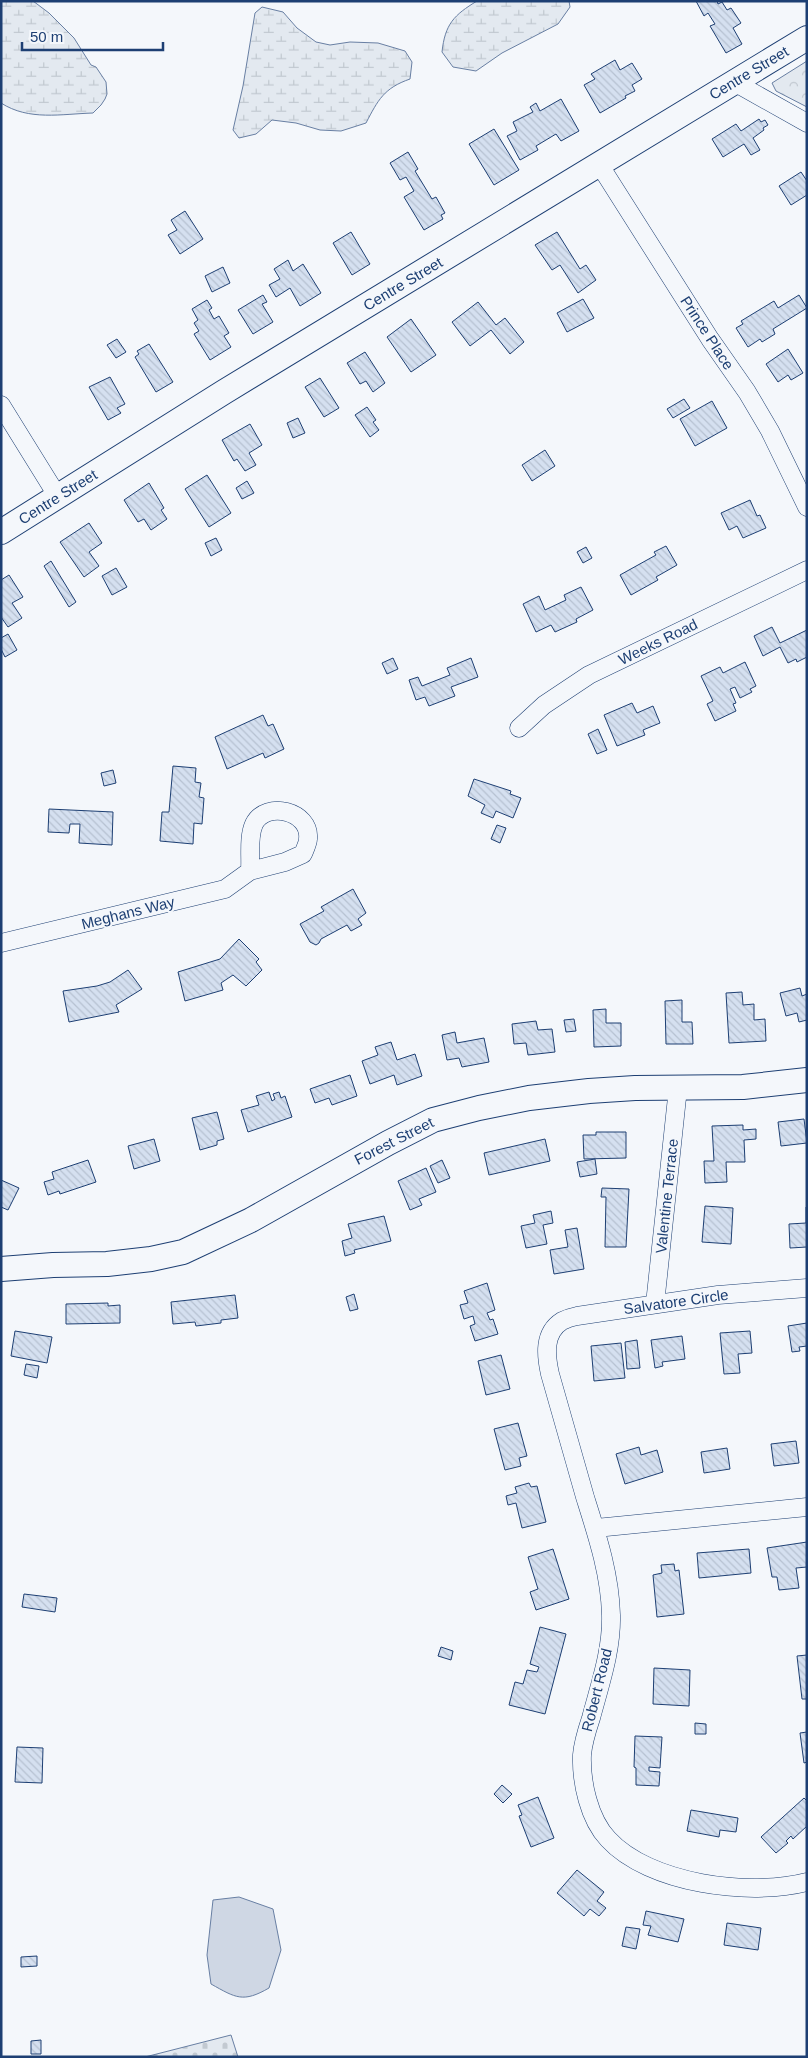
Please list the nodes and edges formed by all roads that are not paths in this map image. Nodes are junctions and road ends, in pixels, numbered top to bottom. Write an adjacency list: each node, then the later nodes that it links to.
1 (807, 38): 2 (main road, Centre Street)
2 (734, 82): 3 (street); 4 (main road, Centre Street)
3 (807, 123)
4 (599, 164): 6 (main road, Centre Street); 7 (street, Prince Place)
5 (1, 405): 6 (street)
6 (58, 497): 8 (main road, Centre Street)
7 (807, 507)
8 (1, 532)
9 (807, 570): 10 (street, Weeks Road)
10 (519, 728)
11 (250, 871): 12 (street, Meghans Way)
12 (1, 943)
13 (807, 1080): 14 (main road, Forest Street)
14 (678, 1088): 15 (main road, Forest Street); 17 (street, Valentine Terrace)
15 (1, 1268)
16 (807, 1288): 17 (street, Salvatore Circle)
17 (655, 1304): 18 (street, Salvatore Circle)
18 (552, 1333): 20 (street, Robert Road)
19 (807, 1507): 20 (street)
20 (596, 1528): 21 (street, Robert Road)
21 (807, 1882)

